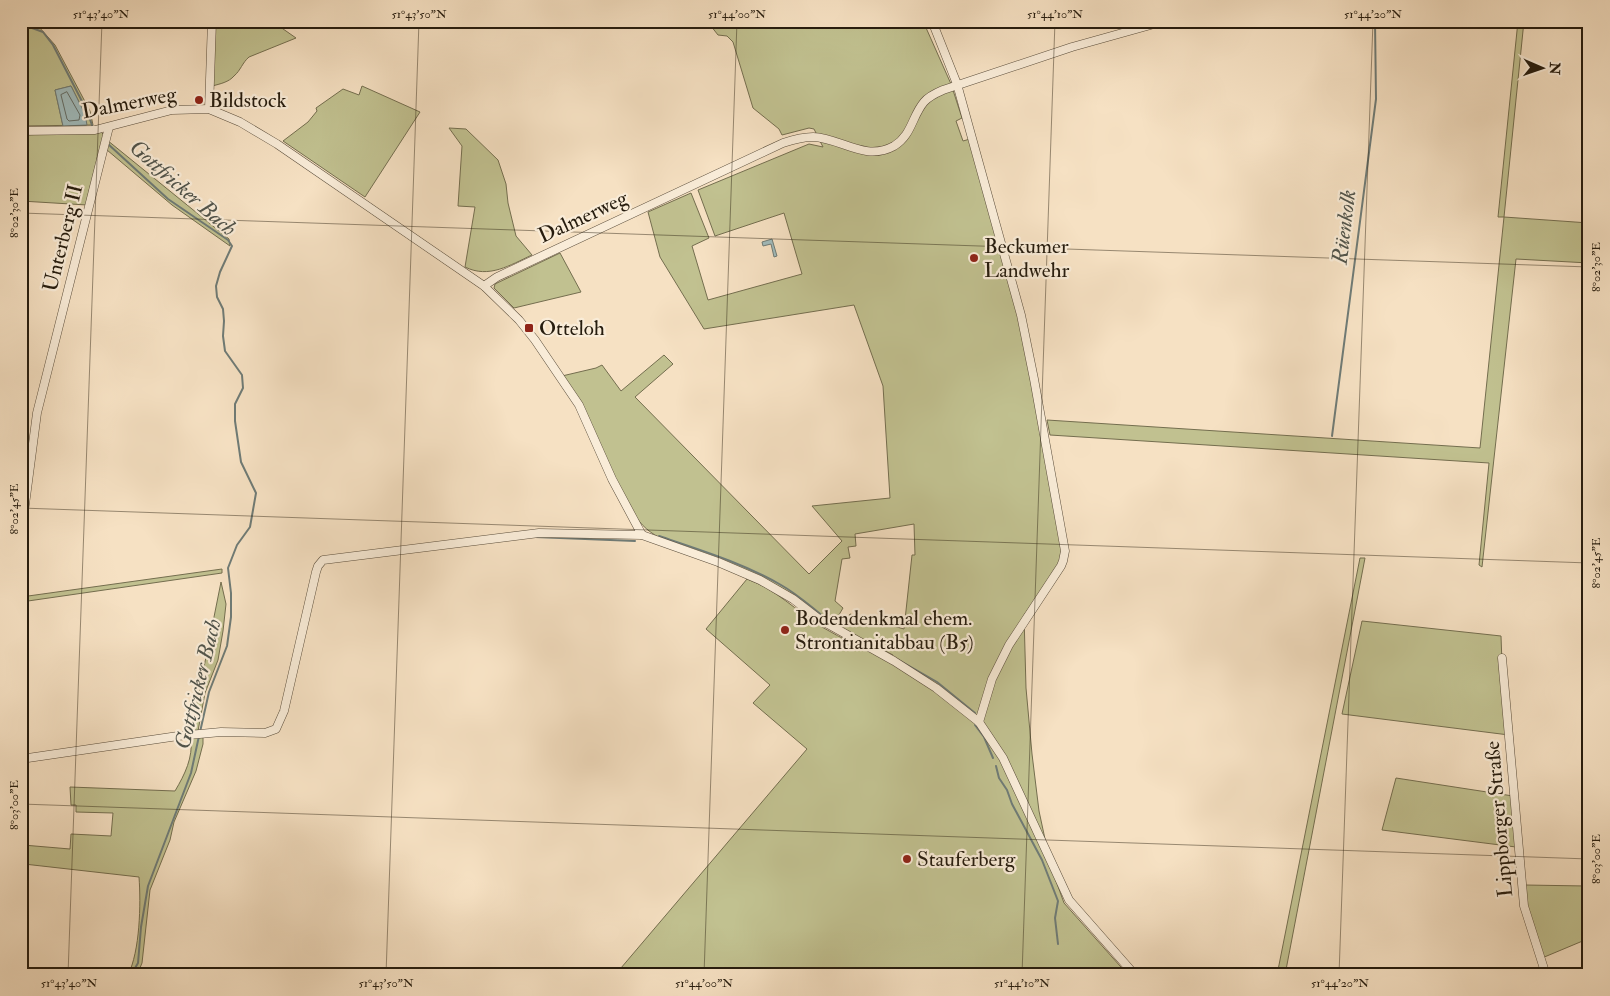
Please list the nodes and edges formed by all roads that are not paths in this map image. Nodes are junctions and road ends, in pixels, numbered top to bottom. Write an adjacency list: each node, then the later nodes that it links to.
1 (212, 21): 5 (street)
2 (932, 21): 4 (street)
3 (1165, 21): 4 (street, Dalmerweg)
4 (958, 84): 8 (street, Dalmerweg); 12 (street)
5 (209, 109): 6 (street, Dalmerweg); 8 (street, Dalmerweg)
6 (109, 127): 7 (street, Dalmerweg); 9 (street, Unterberg II)
7 (21, 131)
8 (484, 286): 10 (street)
9 (21, 535)
10 (642, 535): 12 (street); 13 (street)
11 (1502, 658): 17 (street, Lippborger Straße)
12 (979, 722): 16 (street)
13 (21, 759)
14 (21, 876): 15 (street)
15 (23, 975)
16 (1135, 975)
17 (1546, 975)

